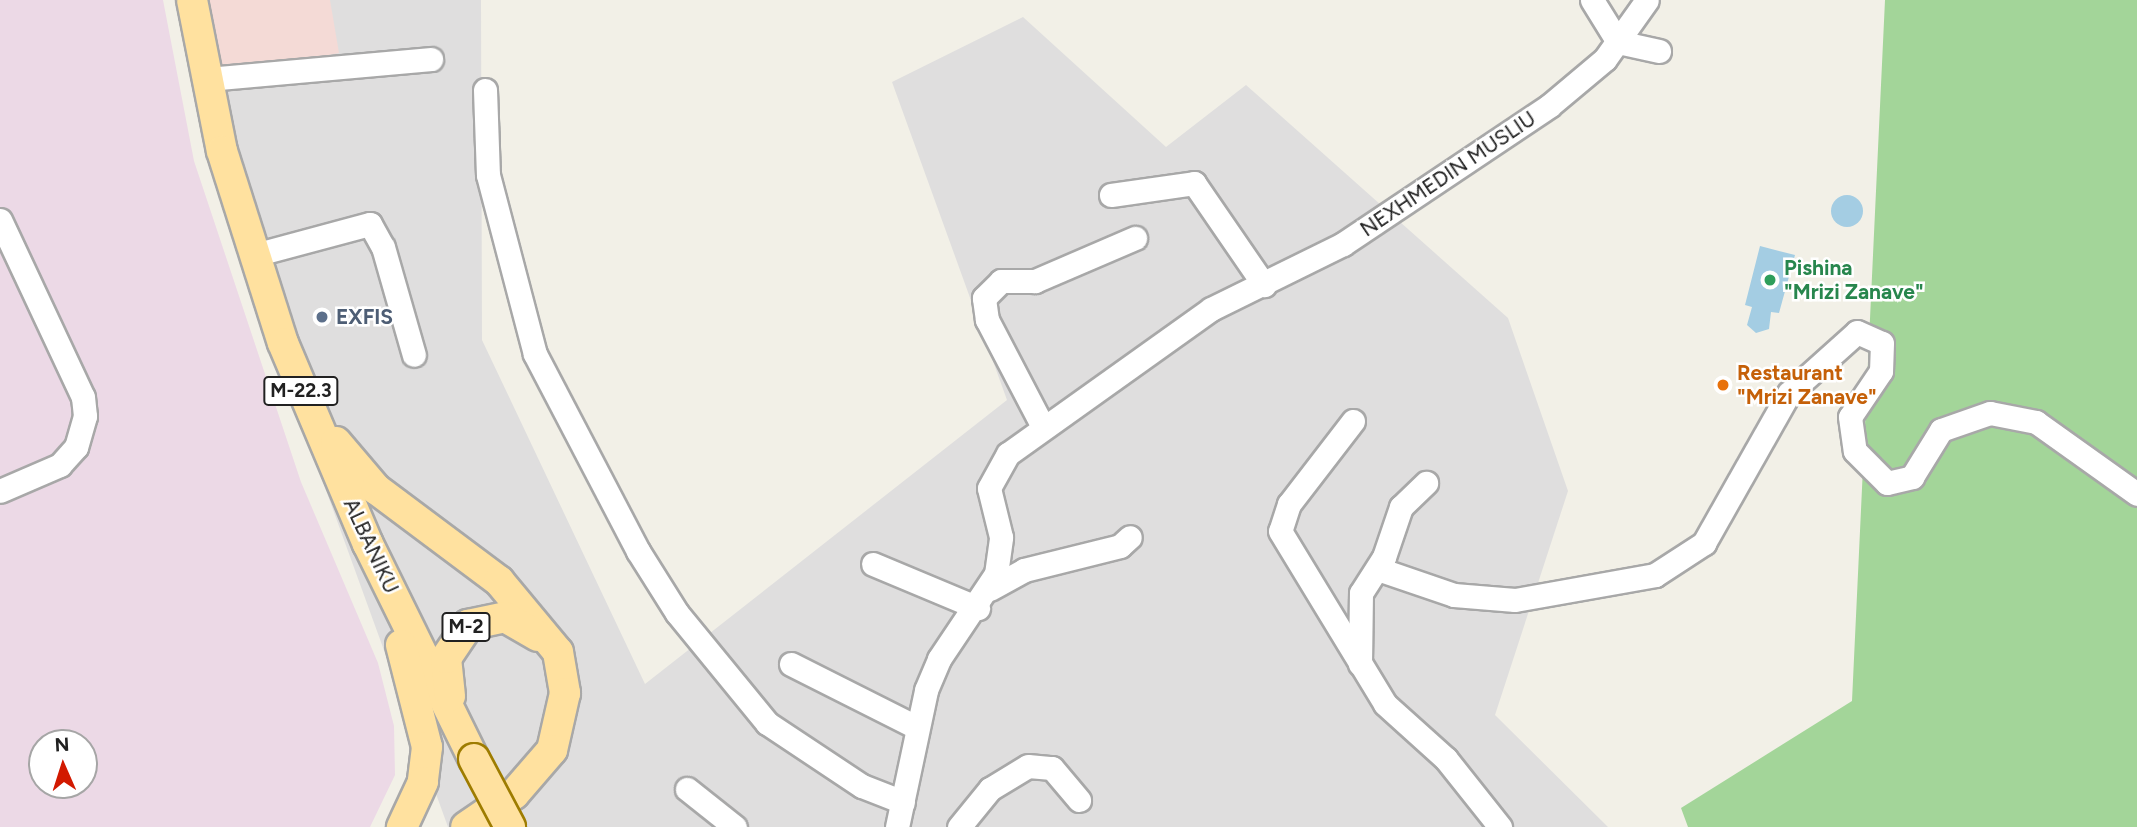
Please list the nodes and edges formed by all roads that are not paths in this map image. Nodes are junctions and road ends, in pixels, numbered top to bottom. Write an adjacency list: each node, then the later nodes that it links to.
1 (192, 0): 7 (main road, ALBANIKU / M-22.3)
2 (1592, 0): 4 (street)
3 (1647, 0): 4 (street, NEXHMEDIN MUSLIU)
4 (1618, 41): 5 (street); 13 (street, NEXHMEDIN MUSLIU)
5 (1659, 51)
6 (431, 59): 7 (street)
7 (208, 79): 12 (main road, ALBANIKU / M-22.3)
8 (485, 90): 33 (street)
9 (1111, 195): 13 (street)
10 (0, 220): 20 (street)
11 (1135, 238): 17 (street)
12 (254, 255): 14 (street); 15 (main road, ALBANIKU / M-22.3)
13 (1264, 285): 17 (street, NEXHMEDIN MUSLIU)
14 (414, 355)
15 (300, 387): 19 (main road, ALBANIKU / M-22.3); 28 (main road)
16 (1353, 421): 27 (street)
17 (1042, 425): 25 (street, NEXHMEDIN MUSLIU)
18 (1426, 483): 24 (street)
19 (345, 490): 30 (main road, ALBANIKU / M-22.3); 34 (main road)
20 (0, 491)
21 (2137, 494): 24 (street)
22 (1130, 537): 25 (street, NEXHMEDIN MUSLIU)
23 (873, 565): 25 (street)
24 (1378, 569): 27 (street)
25 (984, 598): 29 (street, NEXHMEDIN MUSLIU)
26 (791, 664): 29 (street)
27 (1360, 667): 40 (street)
28 (565, 693): 30 (main road, M-2); 35 (main road)
29 (916, 727): 33 (street, NEXHMEDIN MUSLIU)
30 (474, 759): 36 (main road, ALBANIKU / M-2, bridge)
31 (687, 789): 37 (street)
32 (1079, 800): 39 (street)
33 (903, 802): 38 (street, NEXHMEDIN MUSLIU)
34 (402, 827)
35 (467, 827)
36 (510, 827)
37 (735, 827)
38 (897, 827)
39 (959, 827)
40 (1500, 827)

